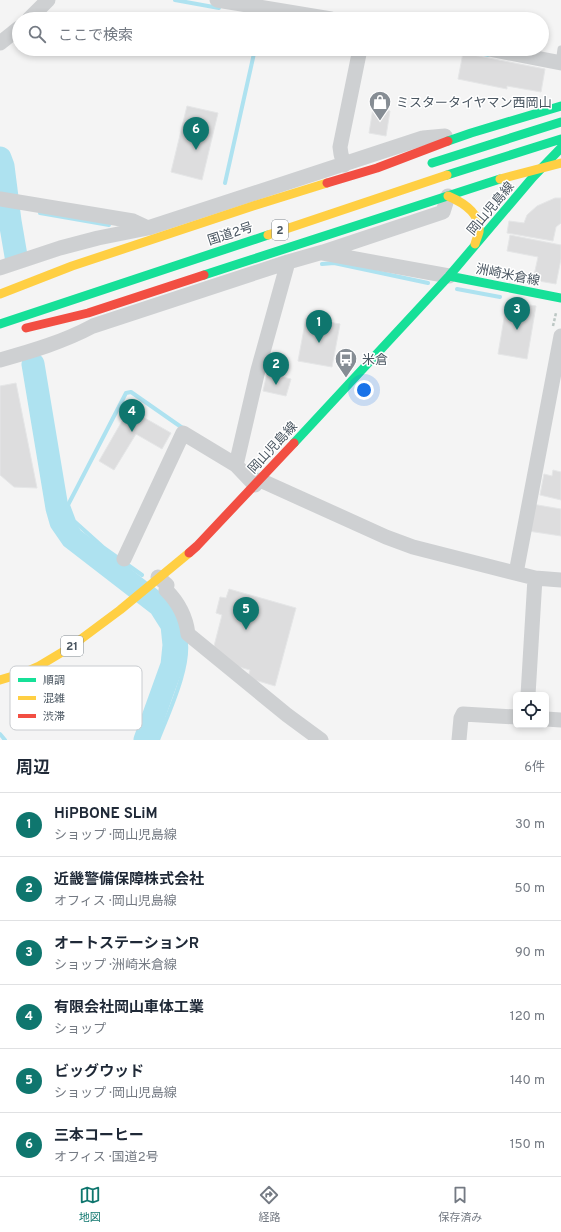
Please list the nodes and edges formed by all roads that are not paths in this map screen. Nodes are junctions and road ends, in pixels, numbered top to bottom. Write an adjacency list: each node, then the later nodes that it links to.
1 (48, 0): 3 (street)
2 (217, 0): 4 (street)
3 (36, 12)
4 (289, 12)
5 (12, 34): 6 (street)
6 (0, 43)
7 (359, 56): 18 (street)
8 (544, 56): 9 (street)
9 (560, 58)
10 (561, 102): 12 (main road)
11 (561, 106): 12 (main road)
12 (525, 116): 13 (main road); 14 (main road)
13 (561, 121): 19 (main road)
14 (471, 134): 18 (street); 32 (main road)
15 (561, 139): 34 (main road, 国道2号 / 2)
16 (561, 148): 20 (main road, 岡山児島線 / 21)
17 (561, 163): 20 (main road); 21 (main road, 岡山児島線 / 21)
18 (344, 165): 24 (street)
19 (426, 165)
20 (541, 168): 21 (main road, 岡山児島線 / 21); 22 (main road)
21 (525, 186): 25 (main road, 岡山児島線 / 21)
22 (448, 196): 25 (main road); 26 (street); 35 (main road)
23 (7, 200): 24 (street)
24 (148, 228): 28 (street)
25 (475, 244): 29 (main road, 岡山児島線 / 21)
26 (322, 252): 27 (street); 29 (street)
27 (288, 262): 37 (street); 38 (street)
28 (0, 268)
29 (449, 276): 31 (main road, 洲崎米倉線); 39 (main road, 岡山児島線 / 21)
30 (28, 293): 33 (main road)
31 (560, 293)
32 (0, 294)
33 (0, 301)
34 (0, 324)
35 (16, 331)
36 (561, 336): 41 (street)
37 (0, 360)
38 (237, 462): 39 (street); 40 (street)
39 (257, 483): 41 (street); 42 (main road, 岡山児島線 / 21)
40 (124, 559)
41 (516, 569): 43 (street)
42 (158, 577): 45 (main road, 岡山児島線 / 21); 52 (street)
43 (535, 578): 44 (street); 48 (street)
44 (561, 580)
45 (37, 666)
46 (10, 677): 47 (main road, 岡山児島線 / 21)
47 (0, 680)
48 (528, 692)
49 (513, 717): 53 (street)
50 (549, 719): 51 (street)
51 (561, 720)
52 (321, 740)
53 (459, 740)

